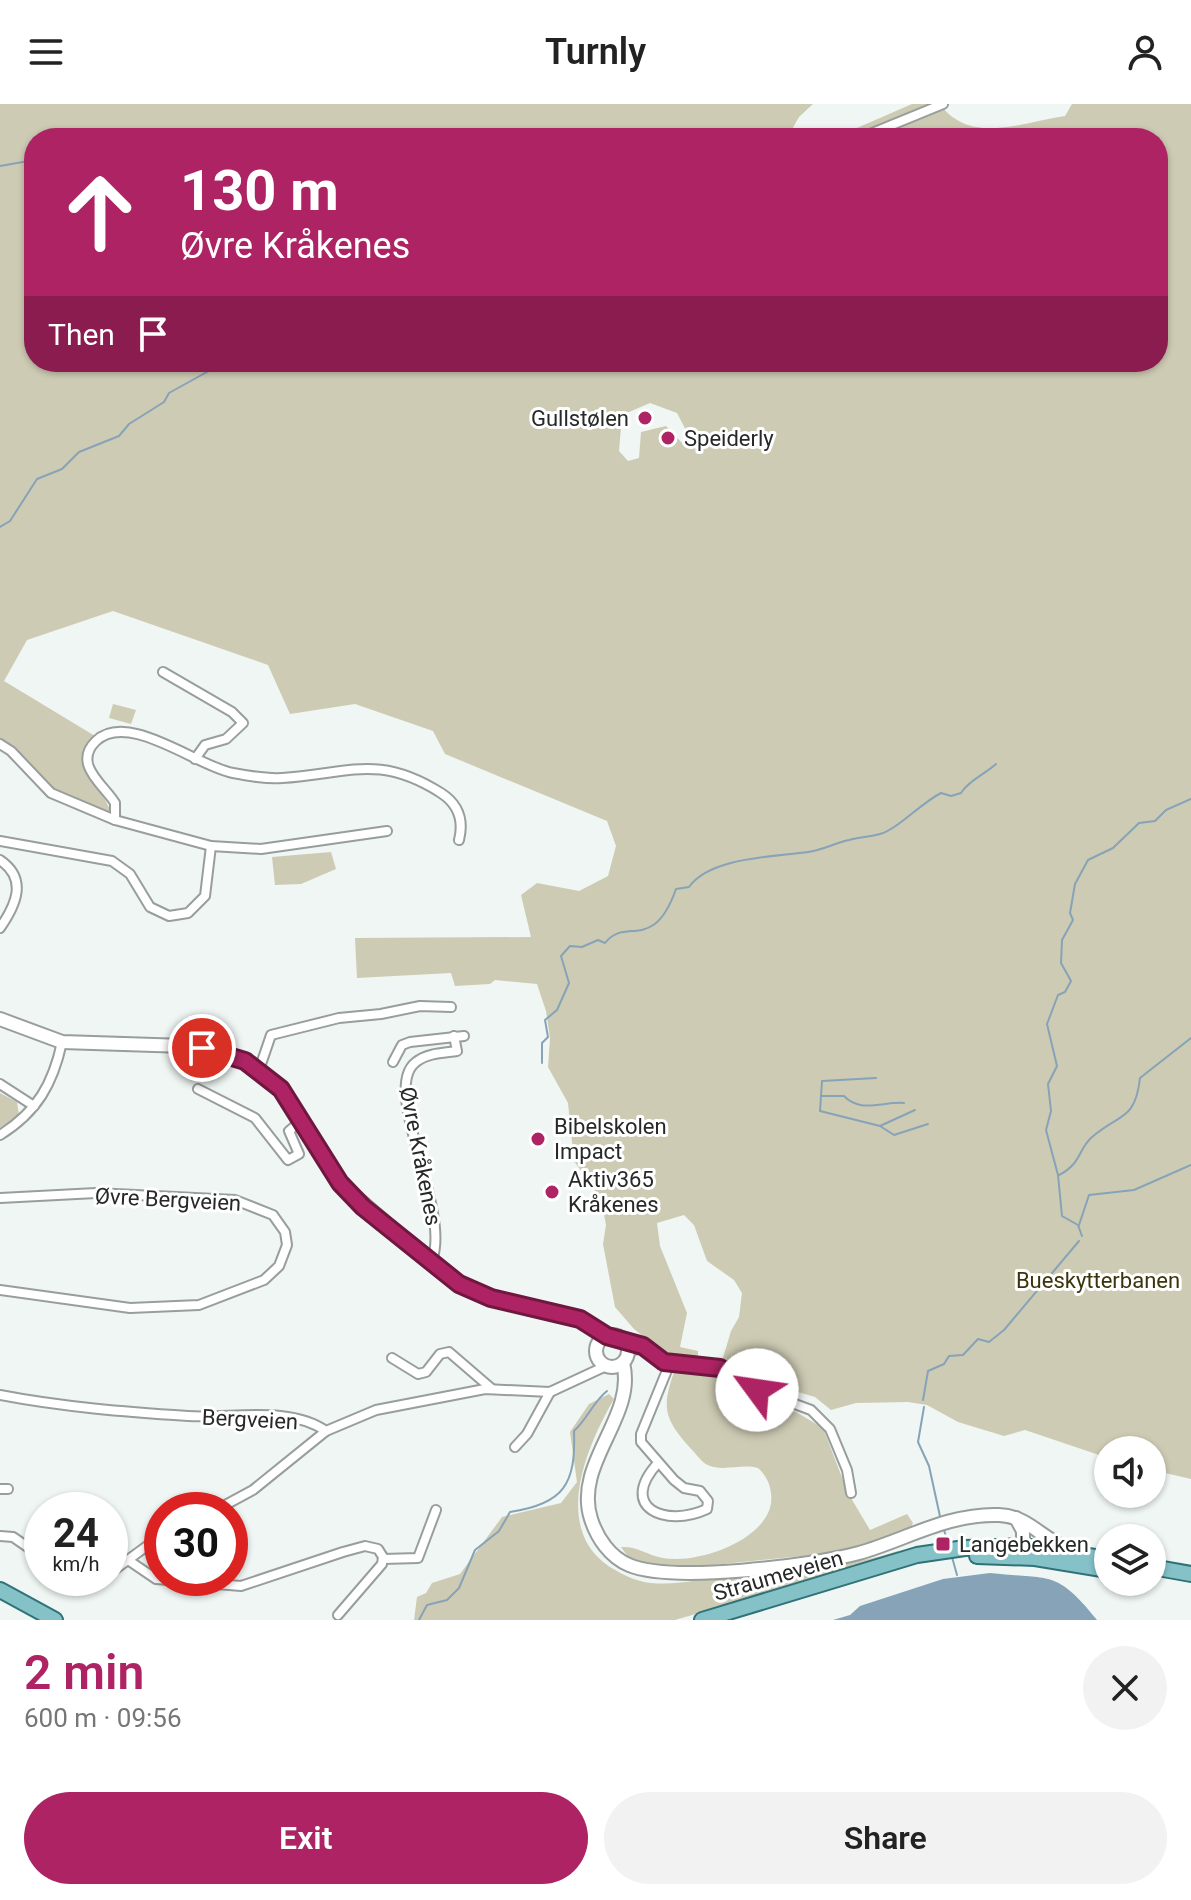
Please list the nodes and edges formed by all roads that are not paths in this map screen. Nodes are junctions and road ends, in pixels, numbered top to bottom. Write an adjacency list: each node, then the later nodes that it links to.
1 (943, 104): 2 (street)
2 (884, 128)
3 (163, 672): 5 (street)
4 (0, 744): 6 (street)
5 (195, 759): 6 (street); 8 (street)
6 (115, 820): 10 (street)
7 (387, 831): 10 (street)
8 (459, 840)
9 (0, 841): 10 (street)
10 (211, 846)
11 (0, 860): 12 (street)
12 (0, 928)
13 (451, 1007): 17 (street)
14 (0, 1019): 15 (main road, Øvre Kråkenes)
15 (62, 1042): 17 (main road, Øvre Kråkenes); 21 (street)
16 (393, 1062): 25 (street, Øvre Kråkenes)
17 (259, 1070): 22 (main road, Øvre Kråkenes)
18 (0, 1073): 19 (street)
19 (1, 1083): 21 (street)
20 (198, 1089): 22 (street)
21 (34, 1106): 23 (street)
22 (302, 1120): 25 (main road, Øvre Kråkenes)
23 (0, 1135)
24 (0, 1198): 26 (street, Øvre Bergveien)
25 (431, 1263): 27 (main road, Øvre Kråkenes)
26 (0, 1290)
27 (603, 1339): 29 (main road); 29 (main road)
28 (392, 1358): 31 (street)
29 (613, 1360): 30 (street); 32 (street, Bergveien); 40 (main road)
30 (670, 1363): 36 (street); 38 (street)
31 (492, 1389): 32 (street, Bergveien); 34 (street, Bergveien)
32 (550, 1392): 35 (street)
33 (0, 1395): 34 (street, Bergveien)
34 (326, 1431): 37 (street)
35 (515, 1447)
36 (658, 1463): 36 (street)
37 (248, 1493)
38 (851, 1493)
39 (436, 1510): 48 (street)
40 (1016, 1518): 43 (main road); 45 (main road)
41 (0, 1536): 42 (street)
42 (24, 1545)
43 (1023, 1546): 45 (main road, Straumeveien); 47 (main road); 52 (main road, Straumeveien)
44 (144, 1548): 49 (street)
45 (1082, 1554): 46 (main road, Straumeveien)
46 (1094, 1556)
47 (1035, 1558): 50 (main road, Straumeveien); 52 (main road, Straumeveien)
48 (383, 1559): 49 (street); 57 (street)
49 (128, 1560)
50 (1094, 1568)
51 (1166, 1570): 53 (main road)
52 (867, 1572): 59 (main road, Straumeveien)
53 (1191, 1574)
54 (1166, 1579): 55 (main road)
55 (1191, 1583)
56 (0, 1590): 58 (main road)
57 (338, 1615)
58 (55, 1620)
59 (702, 1620)

